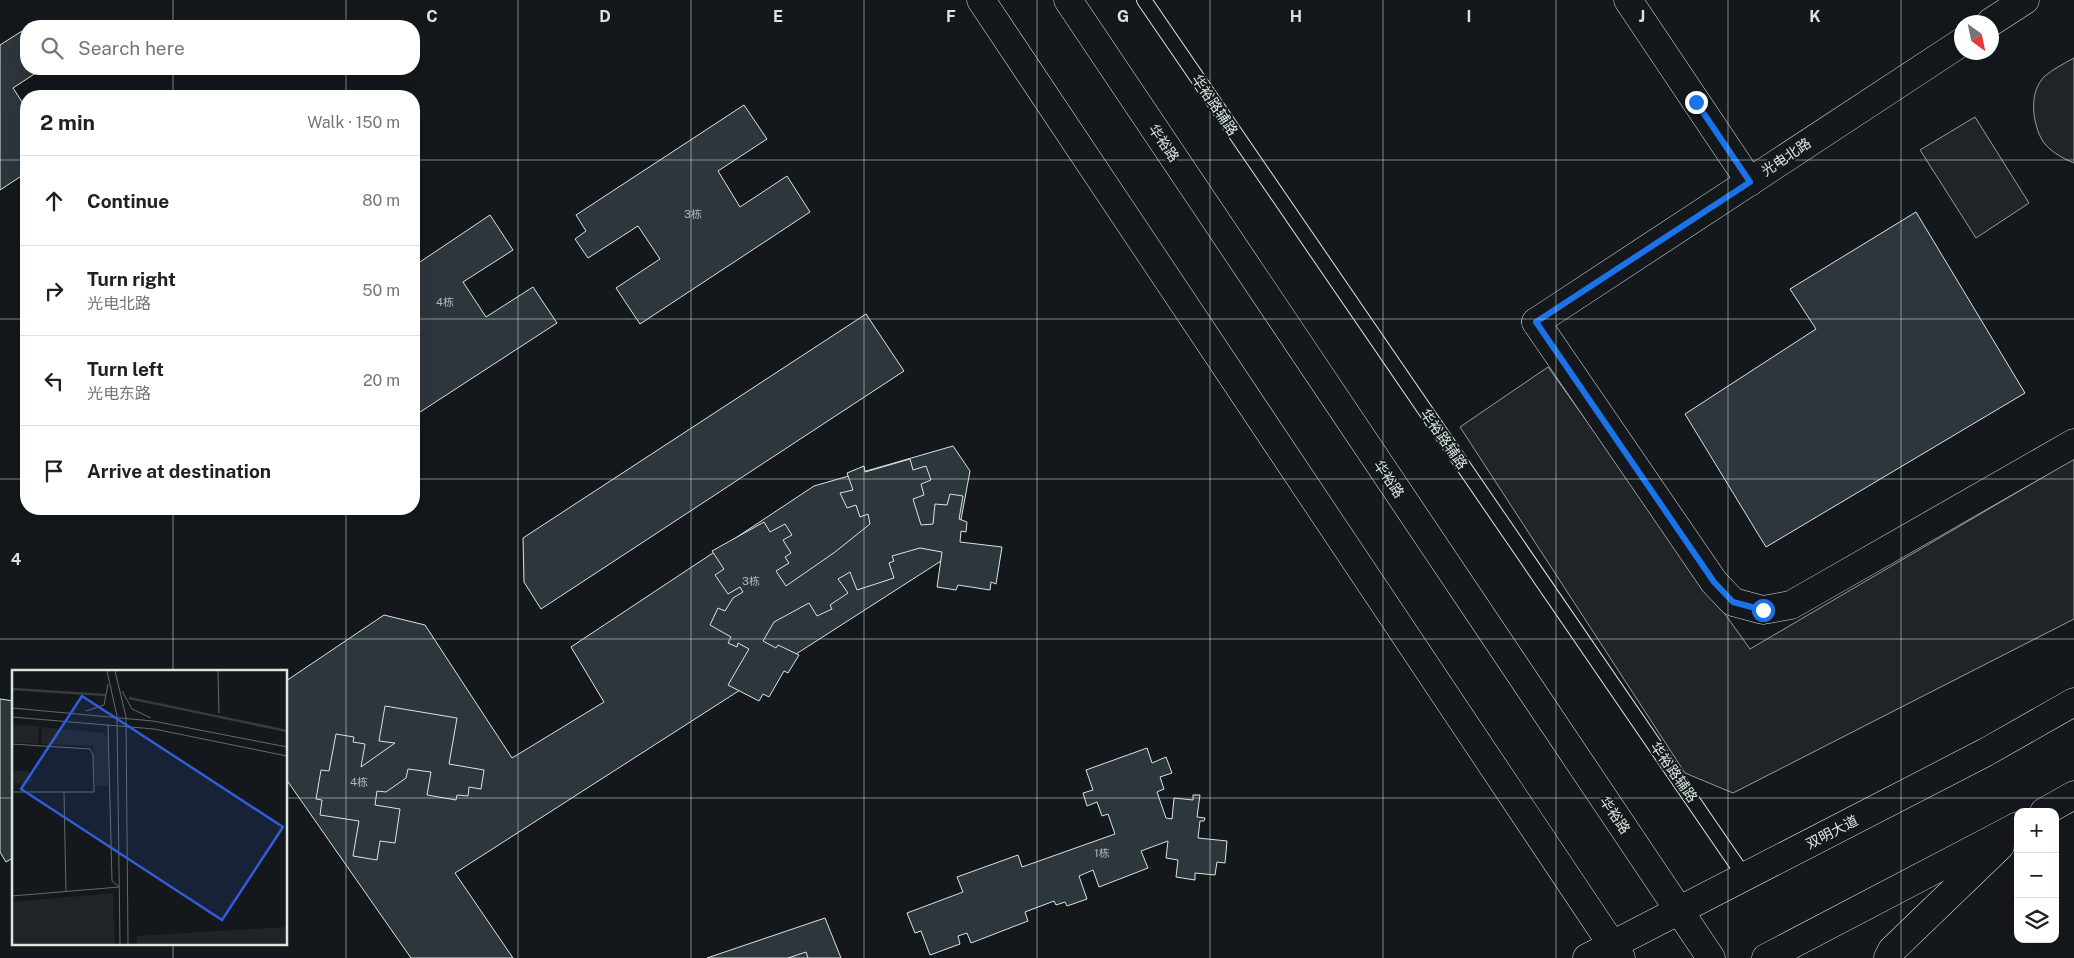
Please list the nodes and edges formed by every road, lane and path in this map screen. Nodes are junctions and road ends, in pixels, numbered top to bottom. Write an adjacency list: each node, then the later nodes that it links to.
1 (981, 0): 17 (main road)
2 (1068, 0): 16 (main road, 华裕路)
3 (1144, 0): 15 (lane, 华裕路辅路)
4 (1628, 0): 8 (main road)
5 (2025, 0): 6 (main road)
6 (1999, 17)
7 (1954, 47): 8 (main road, 光电北路)
8 (1750, 182): 9 (main road, 光电北路)
9 (2074, 444)
10 (2074, 702): 15 (main road, 双明大道)
11 (2074, 795): 12 (main road)
12 (2051, 808)
13 (2014, 830): 20 (main road)
14 (2014, 832): 21 (main road)
15 (1745, 877): 16 (main road, 双明大道)
16 (1679, 911): 17 (main road, 双明大道); 19 (main road, 华裕路)
17 (1617, 952): 18 (main road, 双明大道)
18 (1587, 958)
19 (1711, 958)
20 (1766, 958)
21 (1888, 958)

